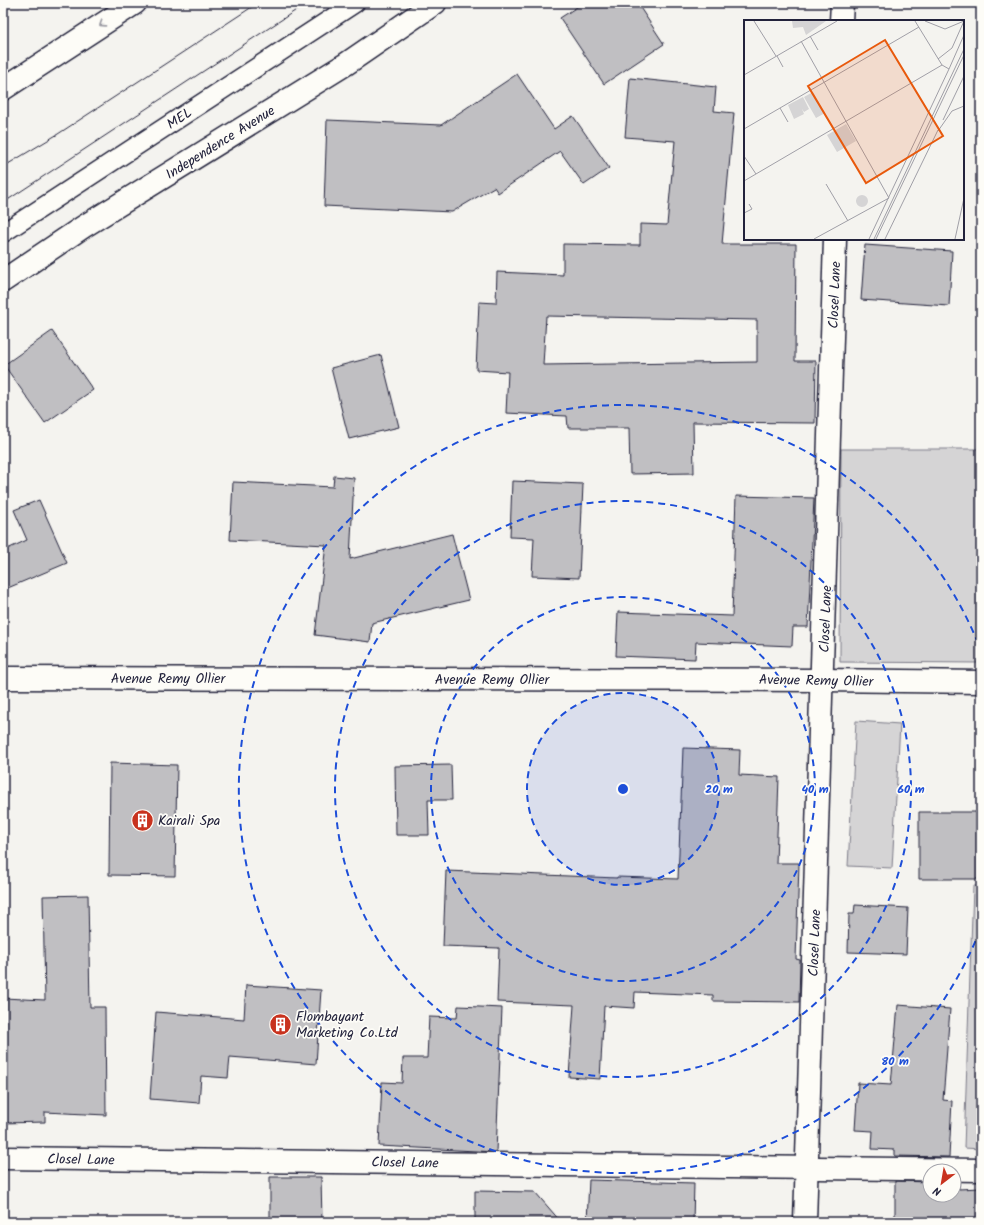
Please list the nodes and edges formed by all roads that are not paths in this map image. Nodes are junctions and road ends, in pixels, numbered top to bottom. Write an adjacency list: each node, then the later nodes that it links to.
1 (135, 3): 6 (street, one-way to 6)
2 (356, 3): 7 (lane, MEL)
3 (436, 3): 9 (street, Independence Avenue)
4 (842, 3): 5 (street)
5 (841, 20)
6 (7, 85)
7 (3, 233)
8 (835, 240): 11 (street, Closel Lane)
9 (3, 281)
10 (3, 678): 11 (street, Avenue Remy Ollier)
11 (823, 680): 12 (street, Avenue Remy Ollier); 14 (street, Closel Lane)
12 (981, 682)
13 (3, 1158): 14 (street, Closel Lane)
14 (807, 1167): 15 (street); 16 (street, Closel Lane)
15 (981, 1170)
16 (806, 1222)

